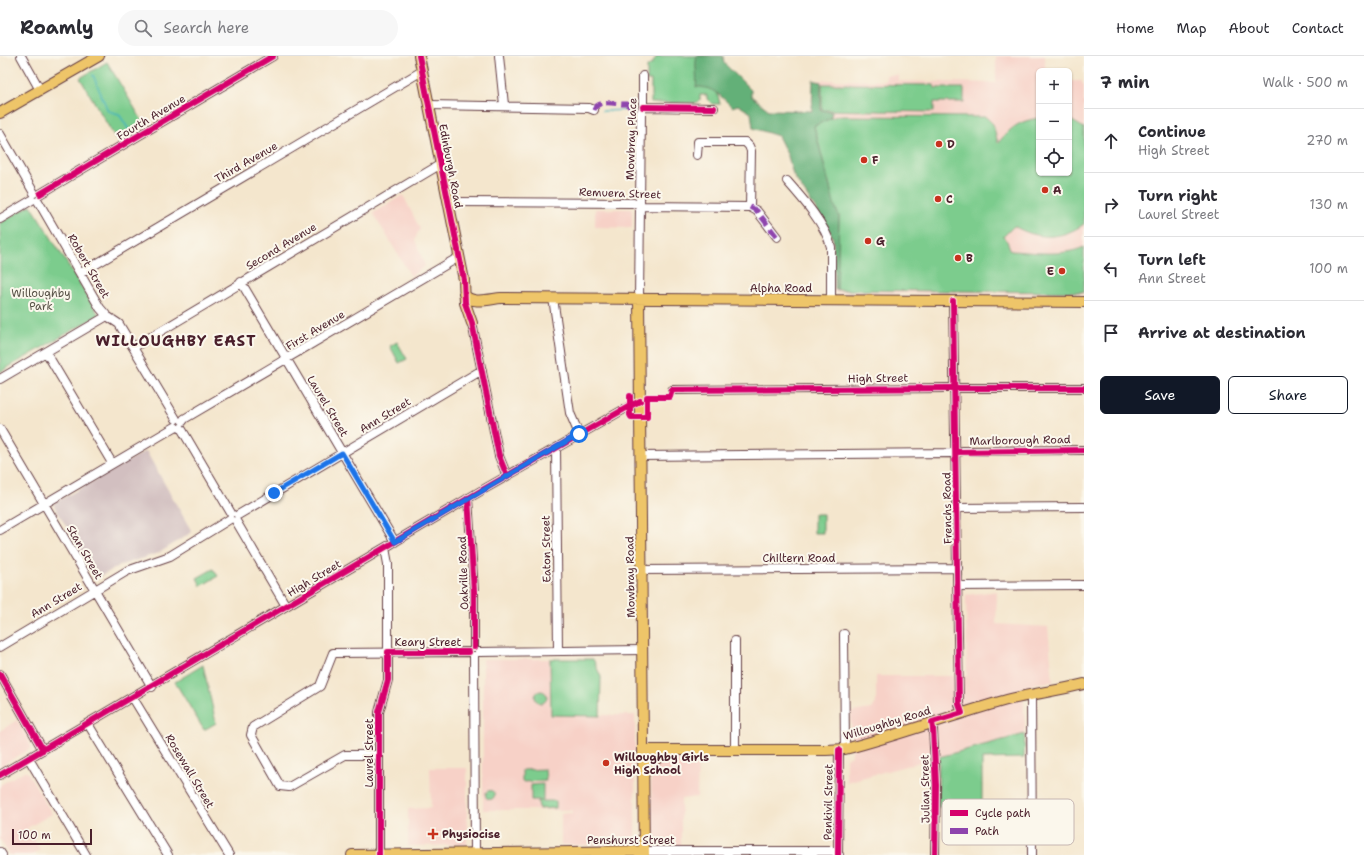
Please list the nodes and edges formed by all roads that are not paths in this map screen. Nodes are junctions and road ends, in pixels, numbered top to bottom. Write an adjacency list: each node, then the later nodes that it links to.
1 (20, 56): 8 (street)
2 (99, 56): 8 (main road)
3 (273, 56): 19 (street, Fourth Avenue)
4 (419, 56): 6 (main road, Edinburgh Road)
5 (499, 56): 10 (street)
6 (422, 71): 9 (main road, Edinburgh Road); 26 (street, Third Avenue)
7 (643, 76): 11 (street, Mowbray Place)
8 (40, 90): 14 (main road)
9 (429, 105): 10 (street); 17 (main road, Edinburgh Road)
10 (504, 105): 13 (street)
11 (643, 106): 12 (street); 21 (street, Mowbray Place)
12 (714, 108)
13 (594, 110)
14 (0, 113)
15 (0, 134): 19 (street, Robert Street)
16 (697, 155): 22 (street)
17 (441, 164): 20 (main road, Edinburgh Road); 27 (street, Second Avenue)
18 (787, 181): 31 (street)
19 (36, 197): 23 (street, Fourth Avenue); 26 (street, Robert Street)
20 (448, 202): 21 (street, Remuera Street); 25 (main road, Edinburgh Road)
21 (640, 206): 22 (street, Remuera Street); 30 (street, Mowbray Place)
22 (750, 207): 24 (street)
23 (0, 219)
24 (777, 237)
25 (459, 257): 28 (main road, Edinburgh Road); 38 (street, First Avenue)
26 (81, 273): 34 (street, Robert Street)
27 (241, 282): 36 (street, Second Avenue); 38 (street, Laurel Street)
28 (468, 292): 29 (main road, Alpha Road); 35 (main road); 35 (main road, Edinburgh Road)
29 (553, 298): 30 (main road, Alpha Road); 47 (street)
30 (639, 299): 31 (main road, Alpha Road); 44 (main road, Mowbray Road)
31 (831, 300): 32 (main road, Alpha Road)
32 (953, 302): 33 (main road, Alpha Road); 41 (street, Frenchs Road)
33 (1084, 302)
34 (107, 316): 36 (street, Robert Street); 37 (street)
35 (472, 323): 39 (street)
36 (134, 346): 45 (street, Robert Street)
37 (46, 352): 40 (street); 53 (street)
38 (287, 359): 45 (street, First Avenue); 51 (street, Laurel Street)
39 (482, 370): 51 (street, Ann Street); 54 (street)
40 (0, 379)
41 (954, 388): 42 (street, High Street); 43 (street, High Street); 50 (street, Frenchs Road)
42 (1084, 388)
43 (672, 390)
44 (640, 401): 47 (street, High Street); 52 (main road, Mowbray Road)
45 (179, 424): 53 (street, First Avenue); 59 (street, Robert Street)
46 (0, 429): 56 (street, Stan Street)
47 (579, 434): 48 (street, High Street)
48 (556, 448): 54 (street, High Street); 73 (street, Eaton Street)
49 (1084, 450): 50 (street, Marlborough Road)
50 (956, 452): 52 (street, Marlborough Road); 58 (street, Frenchs Road)
51 (342, 453): 59 (street, Ann Street); 61 (street, Laurel Street)
52 (640, 456): 64 (main road, Mowbray Road)
53 (112, 463): 56 (street, First Avenue)
54 (507, 476): 55 (street, High Street)
55 (468, 498): 61 (street, High Street); 75 (street, Oakville Road)
56 (44, 504): 60 (street, First Avenue); 67 (street, Stan Street)
57 (1084, 507): 58 (street)
58 (956, 508): 63 (street, Frenchs Road)
59 (234, 517): 67 (street, Ann Street); 68 (street, Robert Street)
60 (0, 530)
61 (395, 542): 62 (street, High Street)
62 (385, 548): 68 (street, High Street); 74 (street, Laurel Street)
63 (958, 568): 64 (street, Chiltern Road); 65 (street, Frenchs Road)
64 (642, 570): 72 (main road, Mowbray Road)
65 (958, 586): 66 (street); 81 (street, Frenchs Road)
66 (1084, 586)
67 (94, 590): 71 (street, Ann Street); 78 (street, Stan Street)
68 (286, 606): 78 (street, High Street)
69 (844, 634): 84 (street, Penkivil Street)
70 (735, 641): 88 (street)
71 (0, 647)
72 (642, 650): 73 (street, Keary Street); 86 (main road, Mowbray Road)
73 (558, 651): 75 (street, Keary Street)
74 (388, 652): 75 (street, Keary Street); 89 (street, Laurel Street); 89 (street, Keary Street)
75 (474, 652): 97 (street, Oakville Road)
76 (0, 674): 85 (street)
77 (1084, 684): 79 (main road, Willoughby Road)
78 (152, 687): 80 (street, High Street)
79 (1031, 694): 81 (main road, Willoughby Road); 93 (street)
80 (133, 698): 83 (street, High Street); 101 (street, Rosewall Street)
81 (962, 713): 82 (main road, Willoughby Road)
82 (932, 722): 84 (main road, Willoughby Road); 105 (street, Julian Street)
83 (88, 724): 85 (street, High Street); 100 (street)
84 (842, 749): 88 (main road, Willoughby Road); 104 (street, Penkivil Street)
85 (44, 750): 90 (street, High Street)
86 (643, 750): 87 (main road, Willoughby Road); 92 (main road, Mowbray Road)
87 (676, 750): 88 (main road, Willoughby Road); 92 (main road)
88 (735, 750)
89 (378, 755): 103 (street, Laurel Street)
90 (28, 758): 91 (street, High Street); 99 (street)
91 (0, 775)
92 (643, 777): 96 (main road, Mowbray Road)
93 (1032, 799)
94 (1032, 845): 106 (street)
95 (0, 852): 98 (street)
96 (644, 853): 97 (main road, Penshurst Street); 104 (street, Penshurst Street)
97 (476, 854): 103 (main road, Penshurst Street)
98 (2, 855)
99 (86, 855)
100 (168, 855)
101 (229, 855)
102 (352, 855): 103 (main road, Penshurst Street)
103 (379, 855)
104 (838, 855)
105 (935, 855)
106 (1032, 855)

